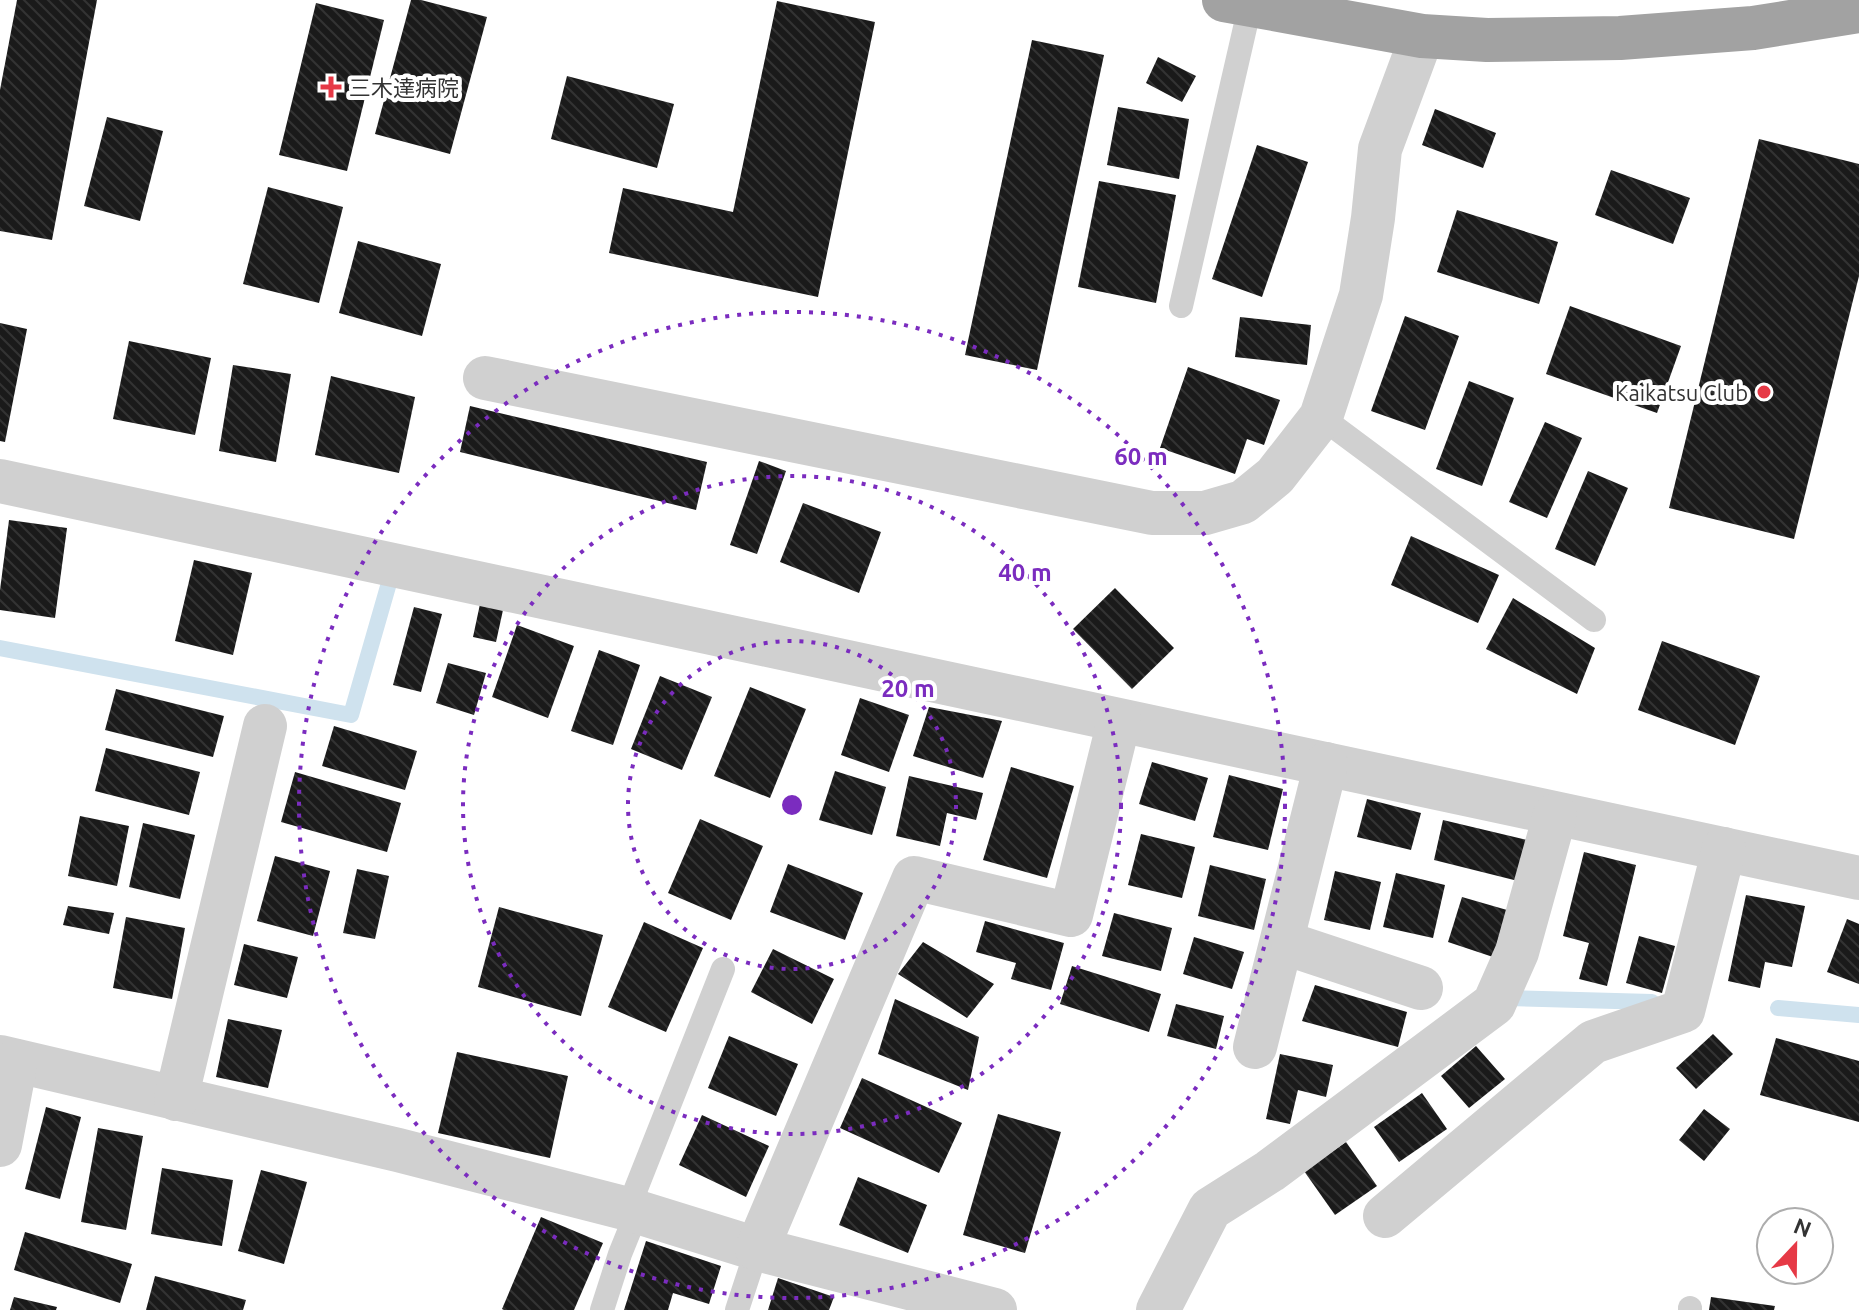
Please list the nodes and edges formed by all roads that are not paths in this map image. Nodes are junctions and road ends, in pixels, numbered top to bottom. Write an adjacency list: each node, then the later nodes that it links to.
1 (1237, 3): 3 (highway); 4 (lane)
2 (1859, 11): 3 (highway)
3 (1422, 36): 6 (street)
4 (1181, 306)
5 (485, 378): 6 (street)
6 (1321, 417): 8 (lane)
7 (0, 481): 9 (street)
8 (1594, 620)
9 (1119, 721): 11 (street); 24 (street)
10 (265, 726): 20 (street)
11 (1326, 764): 12 (street); 15 (street)
12 (1555, 815): 13 (street); 28 (street)
13 (1724, 849): 14 (street); 23 (street)
14 (1859, 878)
15 (1282, 942): 17 (street); 18 (street)
16 (723, 969): 22 (lane)
17 (1421, 988)
18 (1255, 1047)
19 (8, 1059): 20 (street); 21 (street)
20 (176, 1099): 22 (street)
21 (0, 1145)
22 (633, 1210): 24 (street); 25 (lane)
23 (1385, 1216)
24 (757, 1249): 26 (lane); 27 (street)
25 (602, 1310)
26 (737, 1310)
27 (995, 1310)
28 (1158, 1310)

